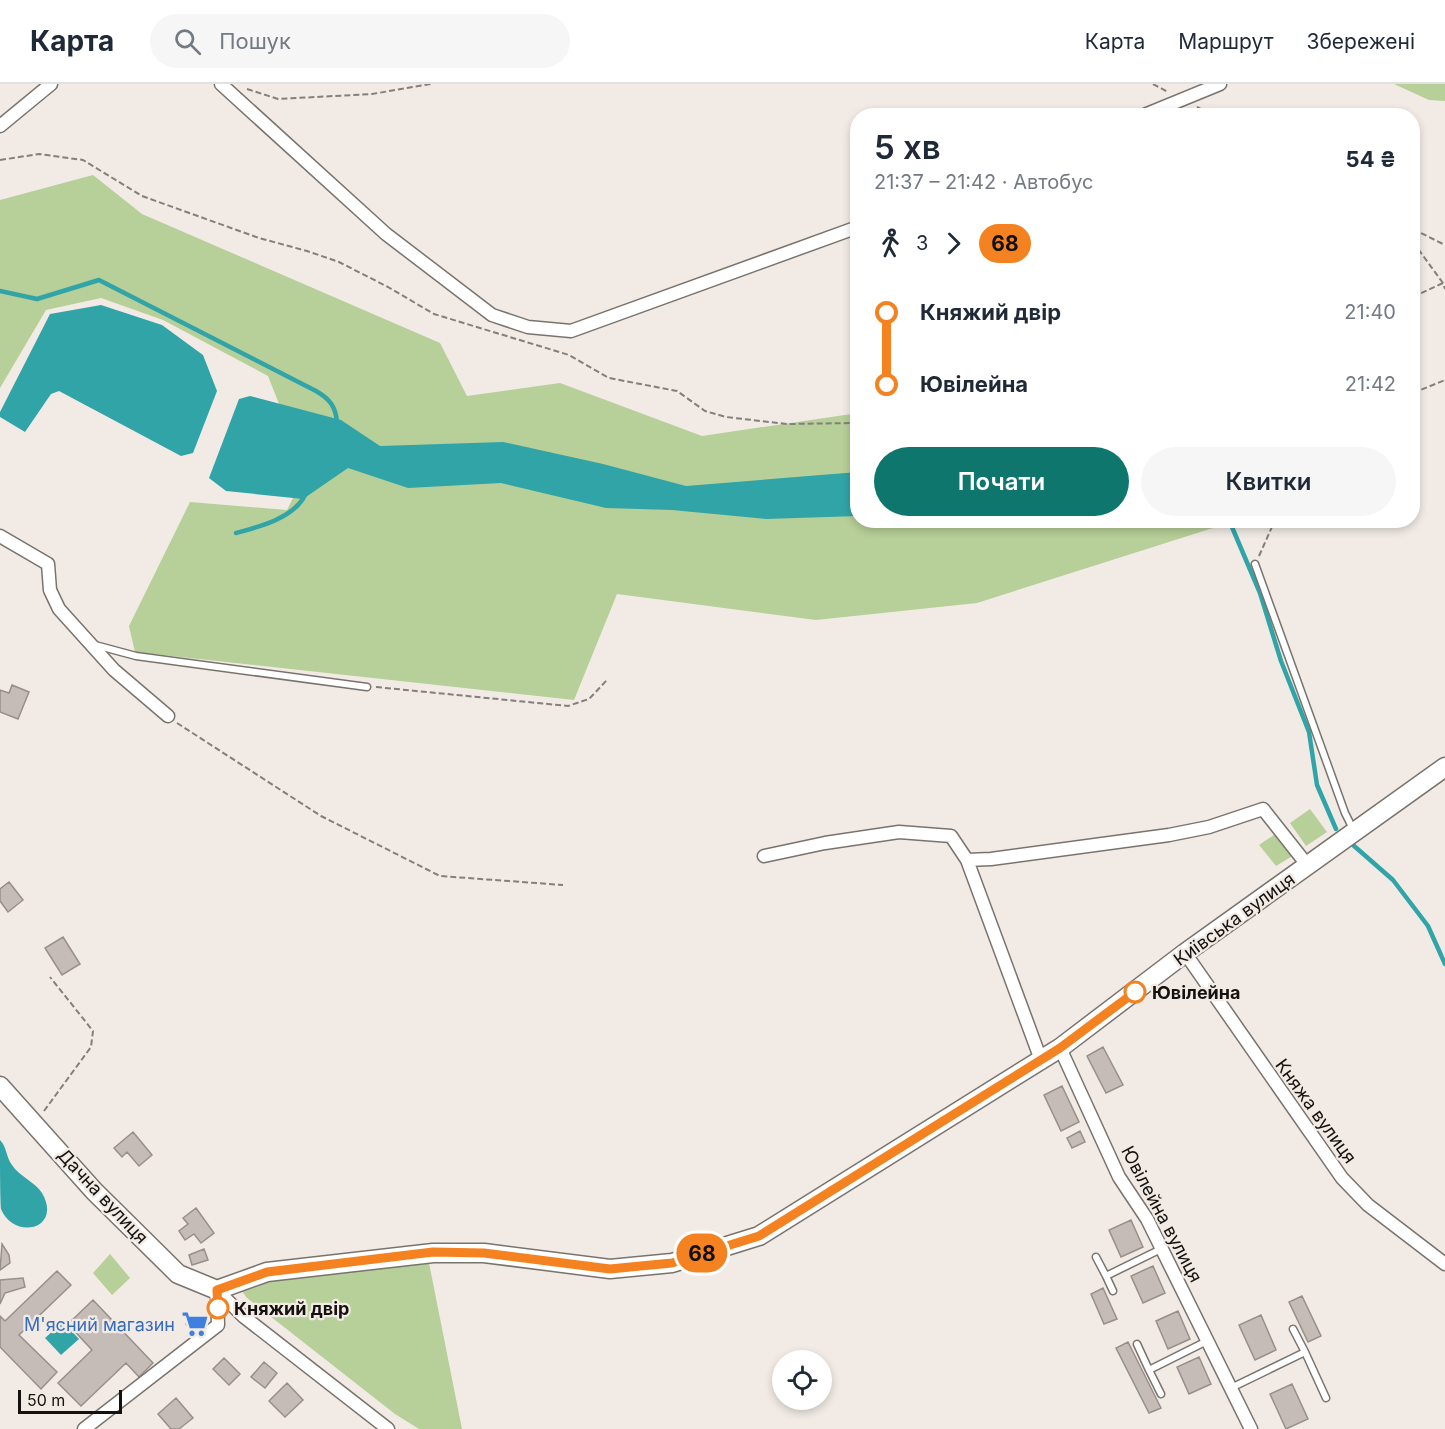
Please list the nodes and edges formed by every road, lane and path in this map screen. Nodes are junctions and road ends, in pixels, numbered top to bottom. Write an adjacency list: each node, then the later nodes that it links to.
1 (51, 84): 7 (street)
2 (221, 84): 9 (street)
3 (431, 84): 5 (path)
4 (1220, 84): 6 (street)
5 (242, 87)
6 (1162, 108)
7 (0, 126)
8 (0, 160): 18 (path)
9 (850, 230)
10 (1420, 232): 11 (path)
11 (1445, 245)
12 (1420, 251): 13 (path)
13 (1444, 283): 14 (path); 15 (path)
14 (1445, 289)
15 (1420, 294)
16 (1445, 380): 17 (path)
17 (1420, 390)
18 (850, 423)
19 (1271, 528): 21 (path)
20 (0, 536): 22 (street)
21 (1255, 564): 27 (lane)
22 (91, 645): 24 (lane); 25 (street)
23 (607, 680): 24 (path)
24 (368, 687)
25 (168, 716): 31 (path)
26 (1445, 767): 27 (street, Київська вулиця)
27 (1354, 832): 30 (street, Київська вулиця)
28 (764, 856): 29 (street)
29 (967, 860): 30 (street); 35 (street)
30 (1308, 866): 32 (street, Київська вулиця)
31 (563, 885)
32 (1185, 954): 34 (street, Київська вулиця); 40 (street, Княжа вулиця)
33 (50, 977): 37 (path)
34 (1060, 1048): 35 (street, Київська вулиця); 38 (street, Ювілейна вулиця)
35 (1041, 1060): 42 (street, Київська вулиця)
36 (0, 1086): 37 (street, Дачна вулиця)
37 (36, 1124): 42 (street, Дачна вулиця)
38 (1162, 1248): 41 (lane); 45 (street, Ювілейна вулиця)
39 (1096, 1257): 41 (lane)
40 (1445, 1264)
41 (1106, 1276): 43 (lane)
42 (217, 1290): 52 (street); 53 (street)
43 (1113, 1291)
44 (1293, 1329): 47 (lane)
45 (1207, 1340): 48 (lane); 49 (street, Ювілейна вулиця)
46 (1137, 1344): 48 (lane)
47 (1305, 1352): 49 (lane); 51 (lane)
48 (1149, 1370): 50 (lane)
49 (1231, 1388): 54 (street, Ювілейна вулиця)
50 (1161, 1394)
51 (1326, 1398)
52 (84, 1429)
53 (388, 1429)
54 (1251, 1429)

